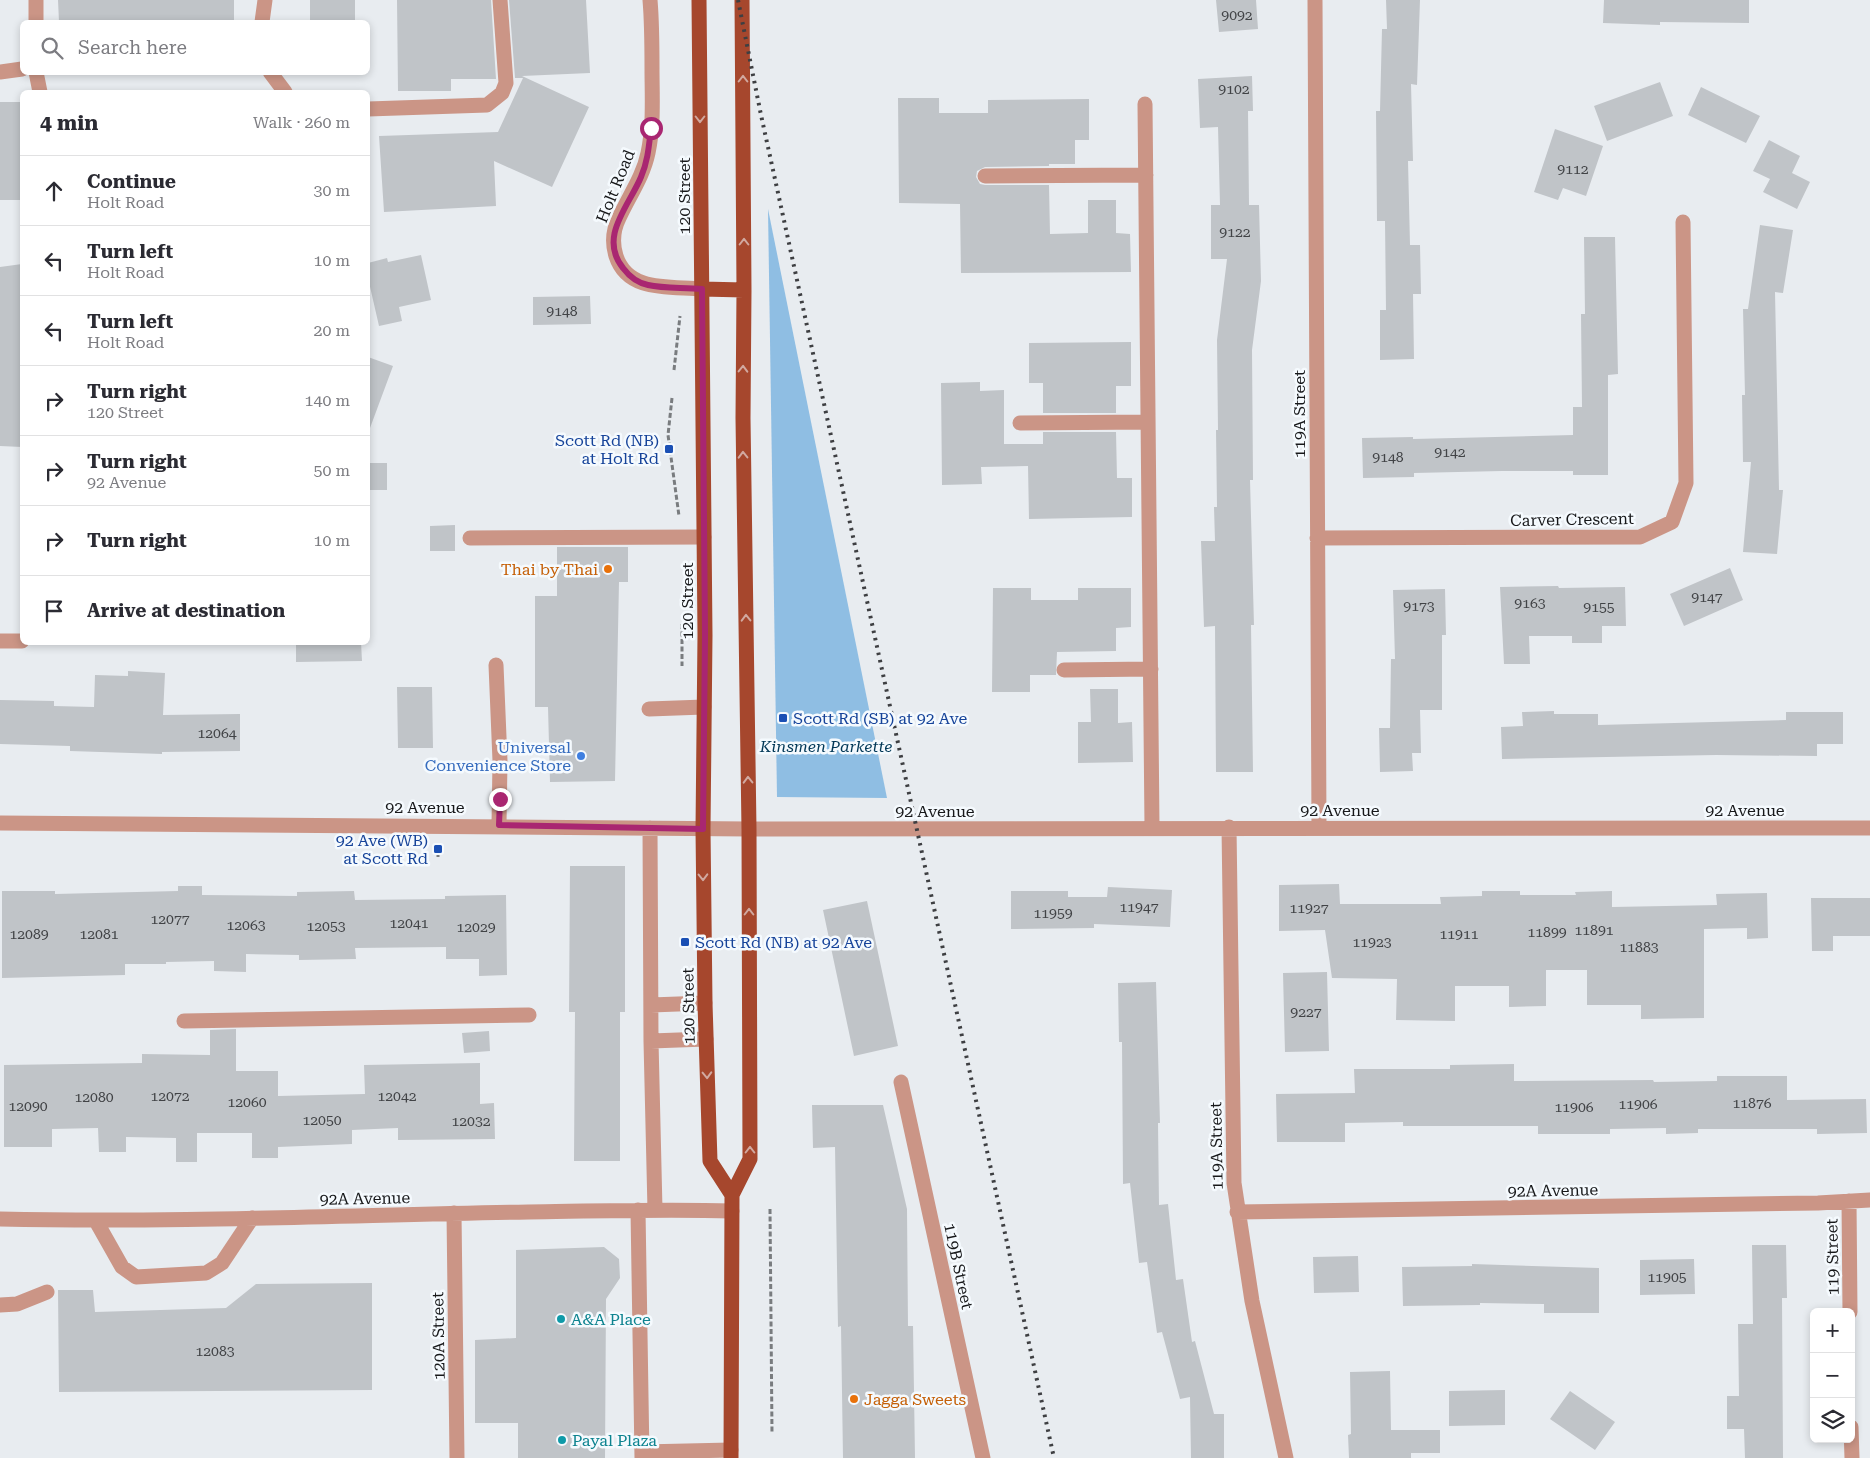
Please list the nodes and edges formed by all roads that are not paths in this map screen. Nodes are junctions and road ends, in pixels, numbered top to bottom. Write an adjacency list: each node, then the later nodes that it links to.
1 (36, 0): 8 (street)
2 (265, 0): 9 (street)
3 (500, 0): 17 (street)
4 (650, 0): 21 (street, Holt Road)
5 (699, 0): 21 (main road, 120 Street, one-way to 21)
6 (742, 0): 22 (main road, one-way to 6)
7 (1315, 0): 27 (street, 119A Street)
8 (36, 20)
9 (262, 20)
10 (20, 69): 11 (street)
11 (0, 72)
12 (37, 75): 14 (street)
13 (272, 75): 15 (street)
14 (40, 90)
15 (284, 90)
16 (1145, 104): 18 (street)
17 (370, 109)
18 (1146, 175): 19 (street); 23 (street)
19 (985, 176)
20 (1683, 222): 27 (street, Carver Crescent)
21 (702, 289): 22 (main road); 25 (main road, 120 Street)
22 (744, 290): 43 (main road, one-way to 22)
23 (1148, 422): 24 (street); 31 (street)
24 (1020, 423)
25 (704, 537): 26 (street); 33 (main road, 120 Street)
26 (470, 538)
27 (1317, 538): 39 (street, 119A Street)
28 (0, 641): 29 (street)
29 (20, 641)
30 (496, 666): 36 (street)
31 (1150, 669): 32 (street); 37 (street)
32 (1064, 670)
33 (704, 707): 34 (street); 42 (main road, 120 Street)
34 (649, 709)
35 (0, 822): 36 (street, 92 Avenue)
36 (499, 825): 40 (street, 92 Avenue)
37 (1152, 827): 38 (street, 92 Avenue); 43 (street, 92 Avenue)
38 (1229, 827): 39 (street, 92 Avenue); 57 (street, 119A Street)
39 (1319, 827): 41 (street, 92 Avenue)
40 (650, 828): 42 (street, 92 Avenue); 45 (street)
41 (1870, 828)
42 (703, 829): 43 (street, 92 Avenue); 44 (main road, 120 Street, one-way to 44)
43 (749, 829): 51 (main road, one-way to 43)
44 (705, 1003): 45 (street); 48 (main road, 120 Street)
45 (651, 1005): 49 (street)
46 (528, 1015): 47 (street)
47 (184, 1021)
48 (706, 1039): 49 (street); 51 (main road, 120 Street, one-way to 51)
49 (651, 1042): 55 (street)
50 (901, 1082): 69 (street, 119B Street)
51 (732, 1195): 56 (main road)
52 (1870, 1200): 53 (street, 92A Avenue)
53 (1849, 1201): 57 (street, 92A Avenue); 64 (street, 119 Street)
54 (638, 1210): 55 (street, 92A Avenue); 58 (street, 92A Avenue); 67 (street)
55 (655, 1210): 56 (street, 92A Avenue)
56 (732, 1211): 66 (main road)
57 (1237, 1212): 70 (street, 119A Street)
58 (454, 1213): 59 (street, 92A Avenue); 68 (street, 120A Street)
59 (252, 1218): 61 (street, 92A Avenue); 61 (street)
60 (0, 1219): 61 (street, 92A Avenue)
61 (96, 1221)
62 (47, 1292): 63 (street)
63 (0, 1305)
64 (1850, 1308)
65 (1852, 1443): 71 (street)
66 (731, 1454): 67 (street)
67 (642, 1455)
68 (457, 1458)
69 (983, 1458)
70 (1286, 1458)
71 (1852, 1458)

